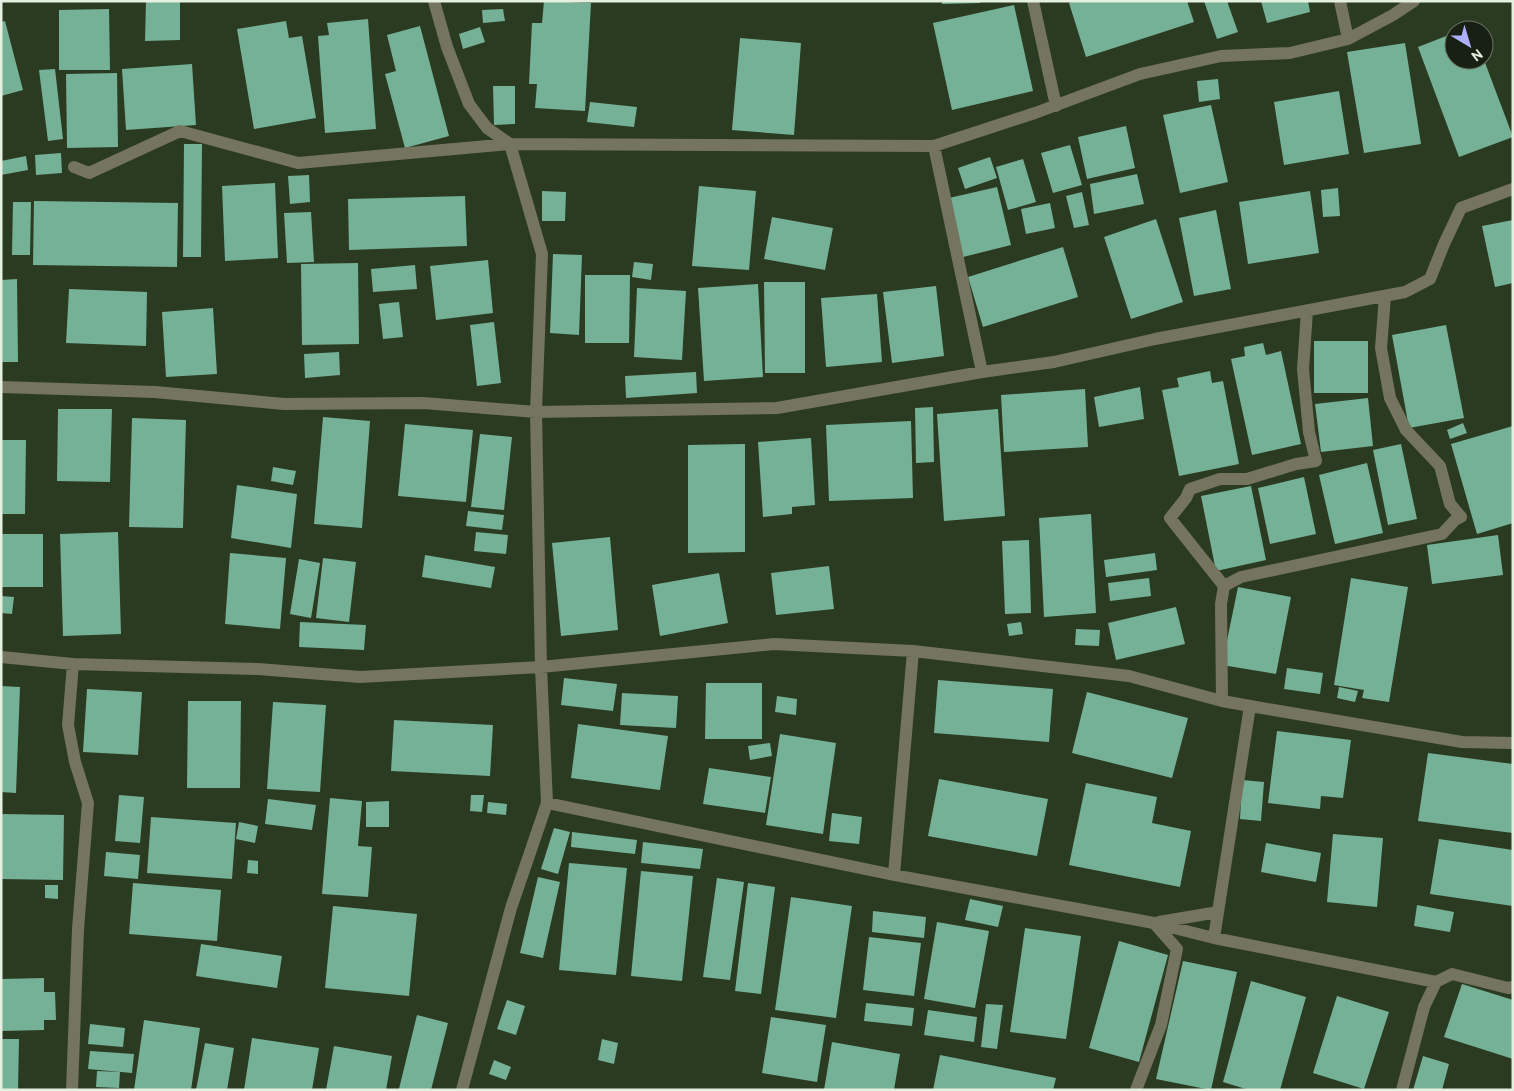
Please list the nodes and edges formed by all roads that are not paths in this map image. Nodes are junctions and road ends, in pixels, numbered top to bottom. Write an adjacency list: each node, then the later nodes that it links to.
1 (434, 1): 7 (street)
2 (1033, 1): 6 (street)
3 (1340, 1): 5 (street)
4 (1414, 1): 5 (street)
5 (1348, 40): 6 (street)
6 (1056, 106): 8 (street)
7 (510, 144): 8 (street); 9 (street); 15 (street)
8 (934, 146): 13 (street)
9 (74, 166)
10 (1513, 190): 11 (street)
11 (1384, 296): 12 (street); 16 (street)
12 (1307, 311): 13 (street); 16 (street)
13 (982, 372): 15 (street)
14 (1, 386): 15 (street)
15 (536, 412): 20 (street)
16 (1224, 586): 21 (street)
17 (913, 651): 20 (street); 21 (street); 25 (street)
18 (1, 658): 19 (street)
19 (73, 664): 20 (street); 31 (street)
20 (541, 667): 24 (street)
21 (1222, 701): 22 (street)
22 (1250, 706): 23 (street); 26 (street)
23 (1513, 743)
24 (548, 803): 25 (street); 32 (street)
25 (894, 874): 27 (street)
26 (1218, 912): 27 (street); 28 (street)
27 (1154, 923): 28 (street); 33 (street)
28 (1214, 938): 29 (street)
29 (1436, 982): 30 (street); 34 (street)
30 (1513, 987)
31 (72, 1090)
32 (462, 1090)
33 (1136, 1090)
34 (1402, 1090)

